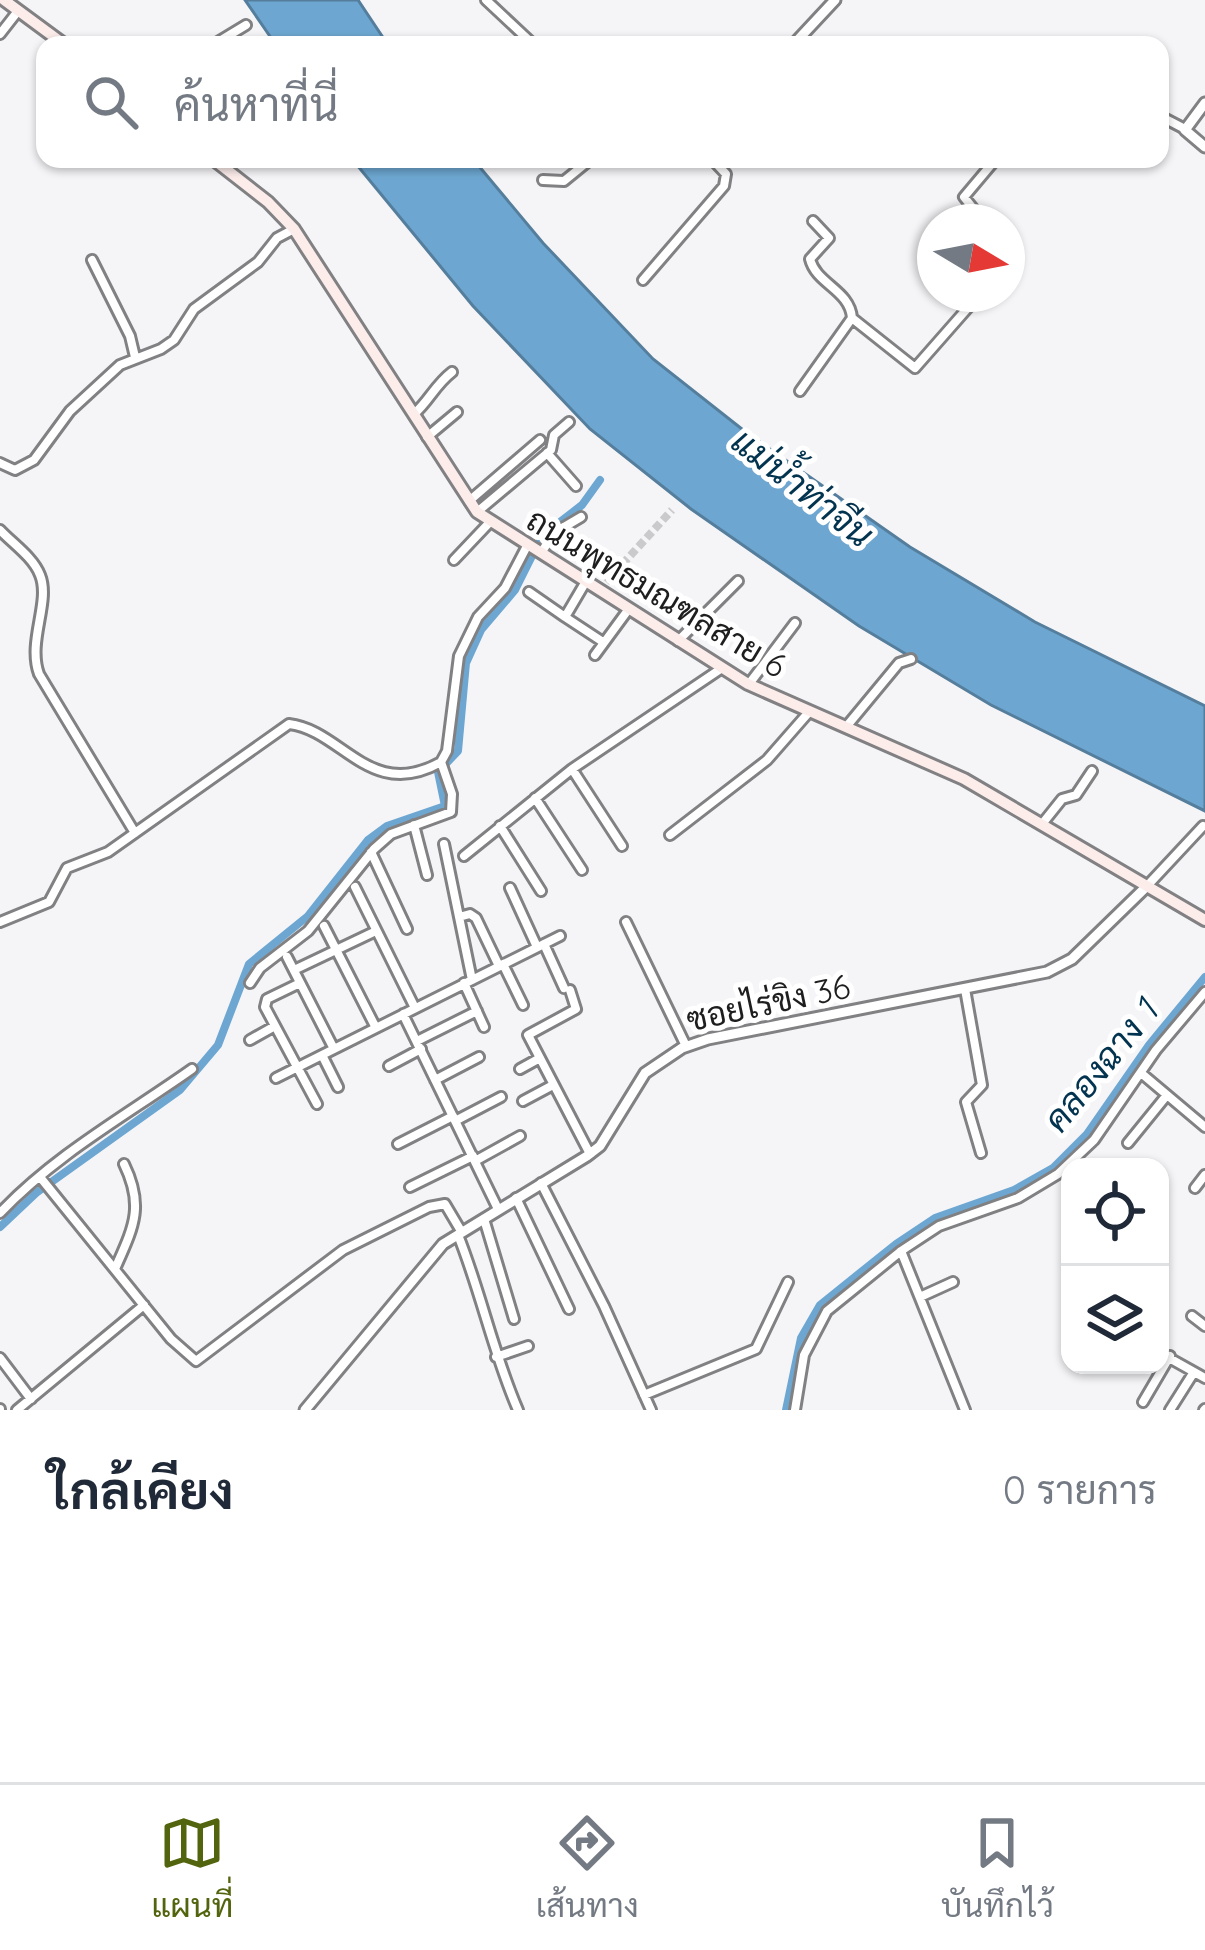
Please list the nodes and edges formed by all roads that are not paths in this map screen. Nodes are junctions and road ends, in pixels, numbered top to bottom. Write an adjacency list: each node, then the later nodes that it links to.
1 (4, 0): 4 (main road)
2 (486, 0): 9 (street)
3 (835, 0): 10 (street)
4 (18, 11): 6 (street); 7 (main road)
5 (246, 25): 8 (street)
6 (0, 34)
7 (53, 36)
8 (228, 36)
9 (524, 36)
10 (801, 36)
11 (1205, 103): 13 (street)
12 (1169, 121): 13 (street)
13 (1185, 130): 14 (street)
14 (1205, 147)
15 (225, 168): 22 (main road, ถนนพุทธมณฑลสาย 6)
16 (580, 168): 19 (street)
17 (720, 168): 24 (street)
18 (988, 168): 20 (street)
19 (542, 180)
20 (970, 204)
21 (813, 221): 26 (street)
22 (294, 229): 27 (street); 31 (main road, ถนนพุทธมณฑลสาย 6)
23 (92, 260): 27 (street)
24 (643, 280)
25 (964, 312): 26 (street)
26 (852, 318): 29 (street)
27 (135, 357): 36 (street)
28 (452, 372): 31 (street)
29 (800, 391)
30 (457, 412): 33 (street)
31 (413, 415): 33 (main road, ถนนพุทธมณฑลสาย 6)
32 (569, 422): 35 (street)
33 (427, 437): 38 (main road, ถนนพุทธมณฑลสาย 6)
34 (540, 440): 38 (street)
35 (547, 453): 37 (street); 38 (street)
36 (0, 463)
37 (576, 486)
38 (473, 507): 40 (main road, ถนนพุทธมณฑลสาย 6)
39 (581, 517): 43 (street)
40 (490, 522): 42 (main road, ถนนพุทธมณฑลสาย 6); 44 (street)
41 (0, 530): 67 (street)
42 (527, 546): 43 (main road, ถนนพุทธมณฑลสาย 6); 59 (street)
43 (541, 554): 46 (main road, ถนนพุทธมณฑลสาย 6)
44 (454, 560)
45 (738, 581): 51 (street)
46 (585, 583): 48 (main road, ถนนพุทธมณฑลสาย 6); 49 (street)
47 (529, 592): 49 (street)
48 (628, 610): 51 (main road, ถนนพุทธมณฑลสาย 6); 52 (street)
49 (565, 617): 52 (street)
50 (795, 623): 56 (street)
51 (678, 641): 55 (main road, ถนนพุทธมณฑลสาย 6)
52 (603, 642): 53 (street)
53 (595, 655)
54 (911, 659): 58 (street)
55 (722, 668): 56 (main road, ถนนพุทธมณฑลสาย 6); 60 (street)
56 (748, 684): 57 (main road, ถนนพุทธมณฑลสาย 6)
57 (809, 712): 58 (main road, ถนนพุทธมณฑลสาย 6); 68 (street)
58 (846, 727): 63 (main road, ถนนพุทธมณฑลสาย 6)
59 (441, 763): 64 (street); 67 (street)
60 (572, 769): 62 (street); 70 (street)
61 (1092, 771): 63 (street)
62 (535, 798): 65 (street); 73 (street)
63 (1042, 824): 76 (main road, ถนนพุทธมณฑลสาย 6)
64 (414, 825): 71 (street); 74 (street)
65 (500, 826): 72 (street); 78 (street)
66 (1203, 826): 76 (street)
67 (135, 833): 81 (street)
68 (670, 835)
69 (444, 844): 79 (street)
70 (622, 847)
71 (371, 852): 84 (street); 93 (street)
72 (464, 856)
73 (582, 870)
74 (428, 875)
75 (355, 887): 85 (street)
76 (1146, 887): 80 (main road, ถนนพุทธมณฑลสาย 6); 95 (street, ซอยไร่ขิง 36)
77 (510, 888): 87 (street)
78 (541, 891)
79 (459, 917): 90 (street); 92 (street)
80 (1205, 920)
81 (0, 922)
82 (626, 922): 106 (street)
83 (324, 926): 88 (street)
84 (407, 929)
85 (376, 931): 88 (street); 98 (street)
86 (560, 936): 87 (street)
87 (541, 946): 90 (street); 110 (street)
88 (337, 951): 91 (street); 103 (street)
89 (287, 957): 91 (street)
90 (501, 965): 92 (street); 97 (street)
91 (294, 970): 94 (street)
92 (468, 981): 98 (street); 99 (street)
93 (250, 982)
94 (300, 983): 101 (street); 107 (street)
95 (964, 989): 106 (street, ซอยไร่ขิง 36); 129 (street)
96 (1205, 992): 115 (street)
97 (523, 1005)
98 (415, 1008): 100 (street)
99 (477, 1011): 102 (street); 105 (street)
100 (403, 1014): 103 (street); 105 (street)
101 (275, 1026): 104 (street); 112 (street)
102 (484, 1027)
103 (376, 1028): 107 (street)
104 (250, 1040)
105 (419, 1045): 111 (street); 117 (street)
106 (686, 1046): 130 (street, ซอยไร่ขิง 36)
107 (334, 1049): 108 (street)
108 (322, 1055): 112 (street); 119 (street)
109 (479, 1057): 117 (street)
110 (540, 1058): 114 (street); 118 (street)
111 (389, 1066)
112 (298, 1068): 116 (street); 123 (street)
113 (192, 1069): 134 (street)
114 (520, 1069)
115 (1141, 1073): 120 (street); 143 (street)
116 (276, 1078)
117 (436, 1080): 124 (street)
118 (554, 1084): 122 (street); 130 (street)
119 (338, 1087)
120 (1168, 1095): 125 (street); 127 (street)
121 (501, 1096): 124 (street)
122 (523, 1101)
123 (317, 1104)
124 (454, 1119): 128 (street); 131 (street)
125 (1205, 1127)
126 (520, 1136): 131 (street)
127 (1129, 1143)
128 (398, 1144)
129 (981, 1153)
130 (590, 1154): 135 (street, ซอยไร่ขิง 36)
131 (474, 1158): 136 (street); 139 (street)
132 (124, 1164): 144 (street)
133 (1205, 1175): 137 (street)
134 (41, 1179): 140 (street); 144 (street)
135 (541, 1184): 138 (street, ซอยไร่ขิง 36); 160 (street)
136 (410, 1186)
137 (1195, 1188)
138 (516, 1198): 139 (street, ซอยไร่ขิง 36); 149 (street)
139 (498, 1209): 141 (street, ซอยไร่ขิง 36)
140 (0, 1213)
141 (483, 1217): 142 (street, ซอยไร่ขิง 36); 151 (street)
142 (459, 1232): 148 (street); 154 (street); 164 (street, ซอยไร่ขิง 36)
143 (901, 1250): 147 (street); 167 (street)
144 (116, 1269): 148 (street)
145 (788, 1282): 160 (street)
146 (953, 1282): 147 (street)
147 (920, 1297): 168 (street)
148 (144, 1305): 161 (street)
149 (569, 1309)
150 (1192, 1316): 152 (street)
151 (514, 1319)
152 (1205, 1326)
153 (528, 1346): 154 (street)
154 (496, 1357): 165 (street)
155 (1169, 1357): 159 (street)
156 (0, 1358): 161 (street)
157 (1205, 1363): 159 (street)
158 (1157, 1374): 162 (street)
159 (1200, 1375): 169 (street)
160 (644, 1395): 166 (street)
161 (31, 1399): 163 (street)
162 (1143, 1402)
163 (17, 1410)
164 (304, 1410)
165 (518, 1410)
166 (651, 1410)
167 (795, 1410)
168 (965, 1410)
169 (1170, 1410)

